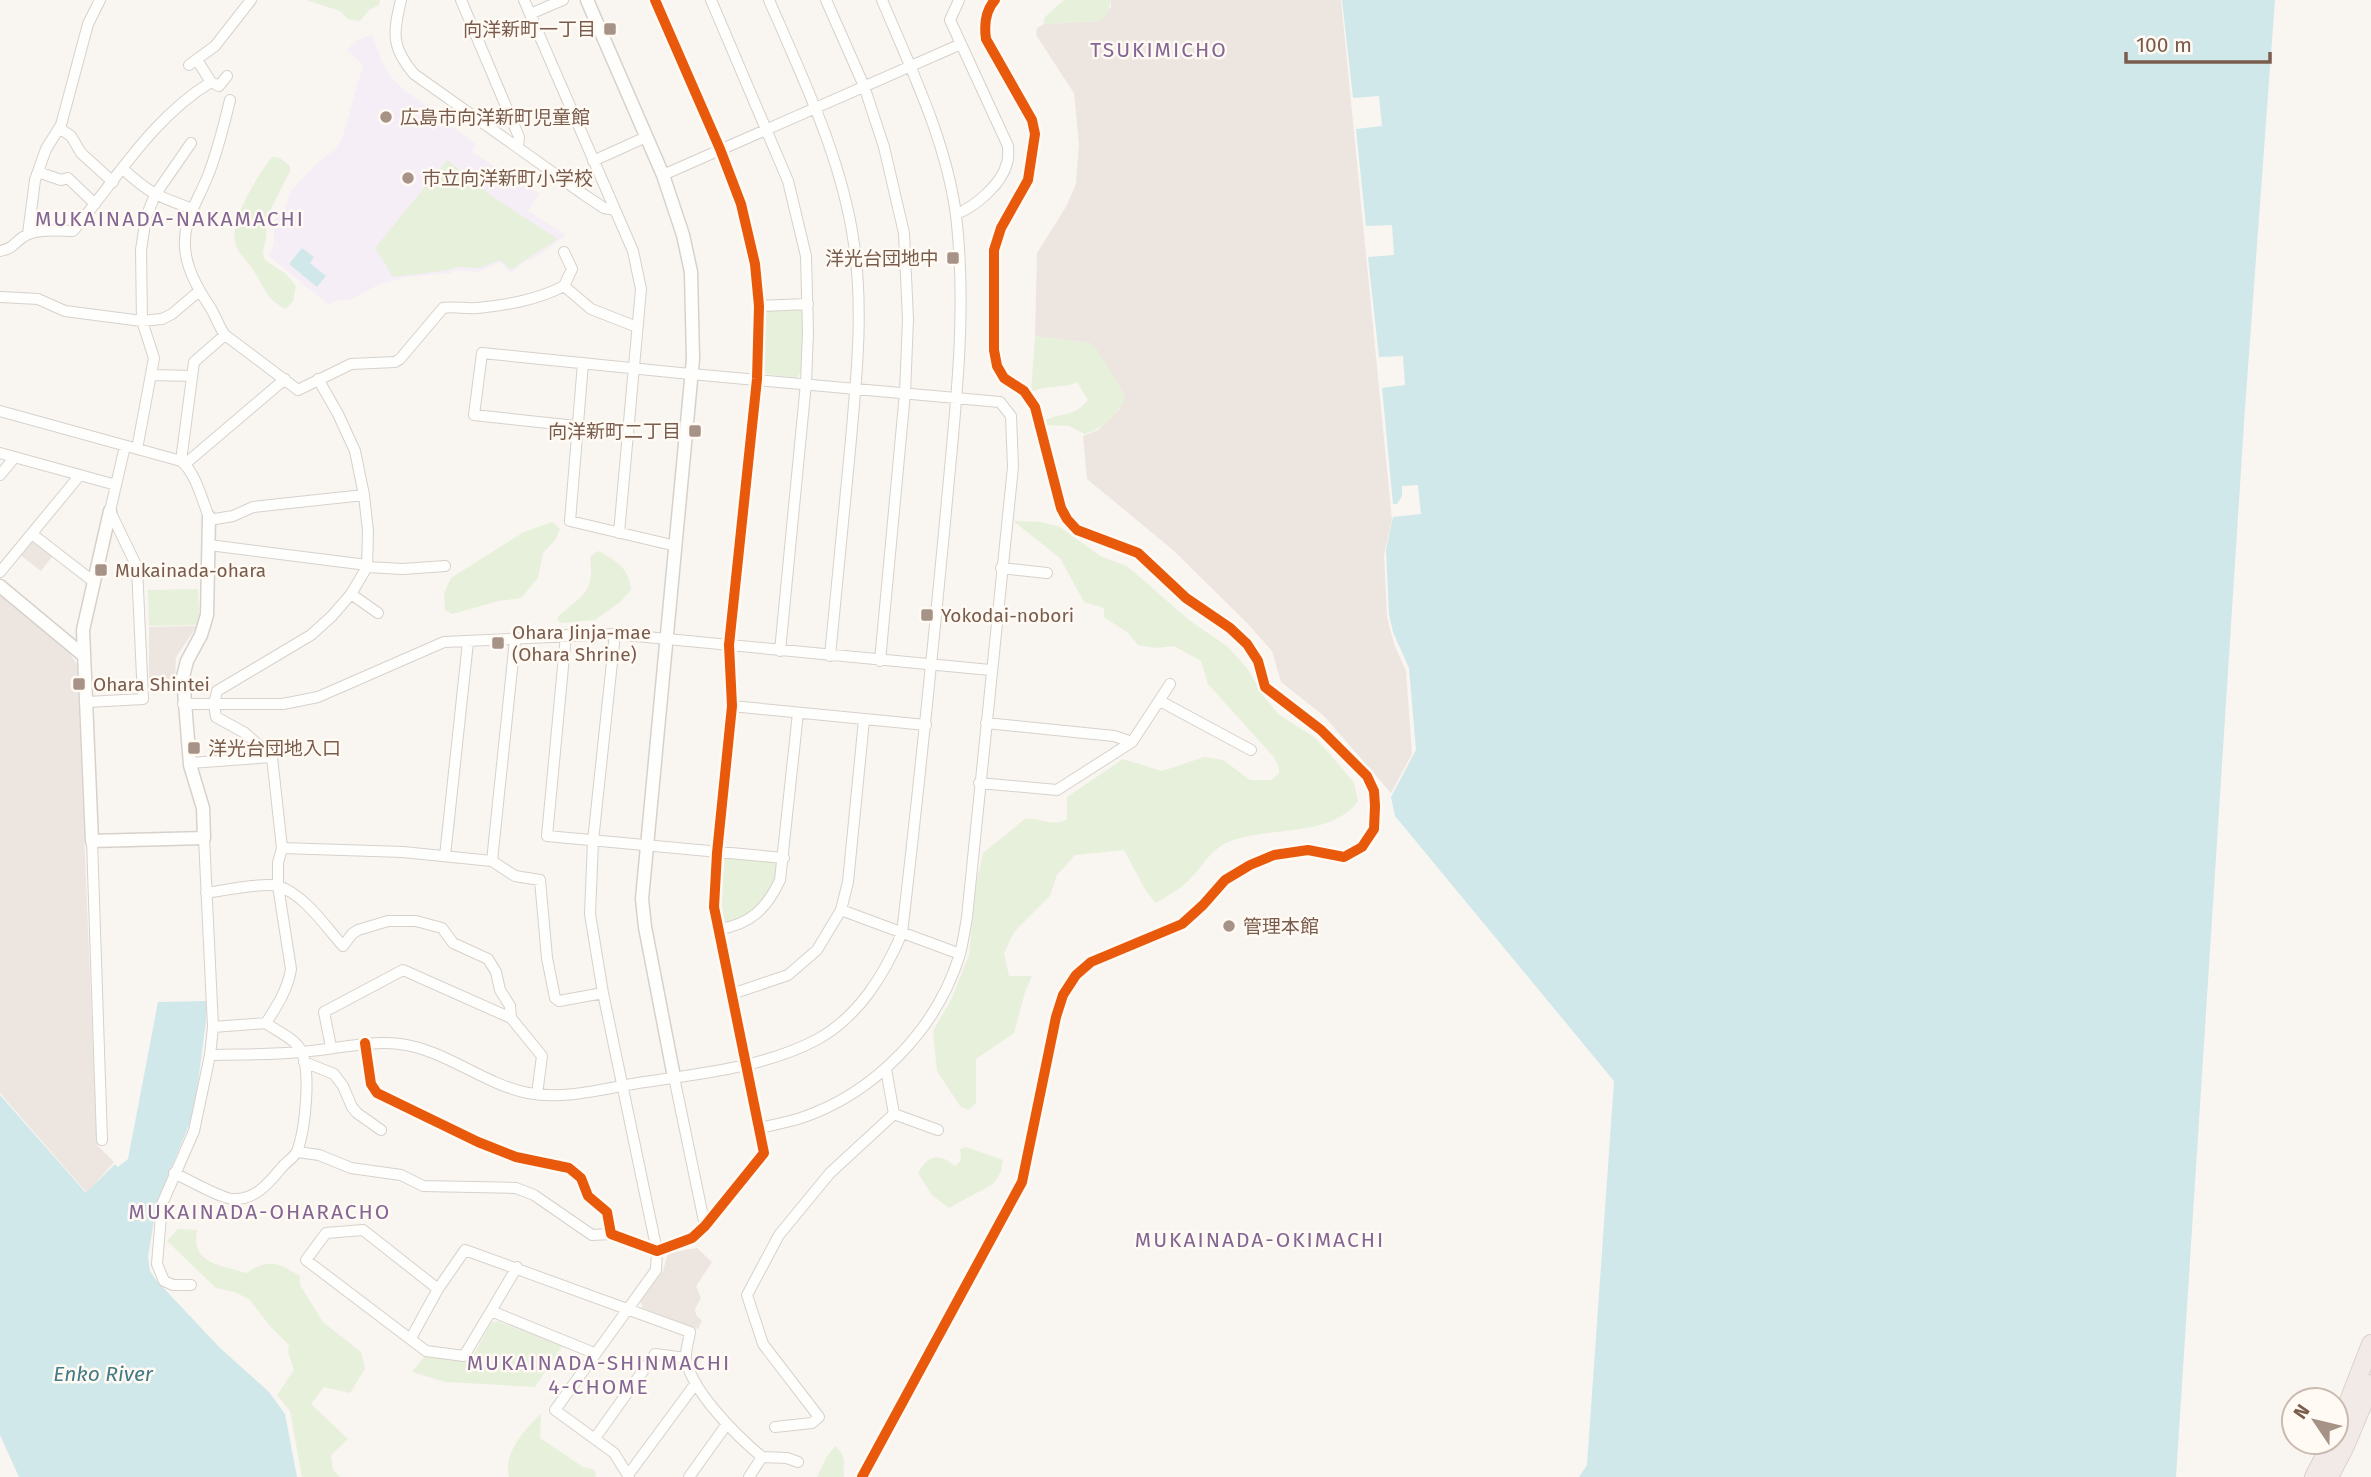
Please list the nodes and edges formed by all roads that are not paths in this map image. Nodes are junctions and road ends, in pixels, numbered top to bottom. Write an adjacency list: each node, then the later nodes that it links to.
1 (100, 0): 23 (street)
2 (251, 0): 19 (street)
3 (401, 0): 27 (street)
4 (461, 0): 27 (street)
5 (524, 0): 15 (street)
6 (563, 0): 15 (street)
7 (587, 0): 25 (street)
8 (655, 0): 28 (street)
9 (712, 0): 24 (street)
10 (769, 0): 22 (street)
11 (826, 0): 20 (street)
12 (882, 0): 17 (street)
13 (959, 0): 16 (street)
14 (995, 0): 175 (street)
15 (530, 14): 29 (street)
16 (961, 44): 17 (street); 38 (street)
17 (911, 68): 20 (street); 38 (street)
18 (227, 76): 19 (street)
19 (211, 82): 30 (street)
20 (864, 86): 22 (street); 60 (street)
21 (230, 100): 36 (street)
22 (816, 109): 24 (street); 59 (street)
23 (59, 128): 31 (street); 33 (street)
24 (768, 130): 28 (street); 45 (street)
25 (646, 137): 29 (street); 32 (street)
26 (191, 143): 34 (street)
27 (518, 147): 37 (street)
28 (720, 149): 32 (street); 46 (street)
29 (593, 161): 37 (street)
30 (123, 169): 33 (street); 34 (street)
31 (38, 172): 35 (street); 39 (street)
32 (663, 175): 53 (street)
33 (113, 181): 35 (street)
34 (155, 195): 36 (street); 47 (street)
35 (95, 204): 39 (street)
36 (193, 209): 43 (street)
37 (614, 210): 48 (street)
38 (956, 214): 61 (street)
39 (28, 234): 40 (street)
40 (0, 251)
41 (564, 252): 42 (street)
42 (564, 286): 48 (street); 56 (street)
43 (198, 292): 47 (street); 49 (street)
44 (1, 297): 47 (street)
45 (808, 304): 46 (street); 58 (street)
46 (759, 306): 57 (street)
47 (142, 321): 52 (street)
48 (638, 327): 51 (street)
49 (225, 335): 54 (street); 55 (street)
50 (583, 363): 51 (street); 63 (street); 63 (street)
51 (633, 368): 53 (street); 75 (street)
52 (152, 374): 54 (street); 65 (street)
53 (692, 374): 57 (street); 78 (street)
54 (192, 376): 68 (street)
55 (285, 379): 56 (street); 68 (street)
56 (318, 379): 72 (street)
57 (757, 379): 58 (street); 93 (street)
58 (806, 383): 59 (street); 94 (street)
59 (855, 388): 60 (street); 96 (street)
60 (905, 393): 61 (street); 97 (street)
61 (956, 399): 81 (street); 98 (street)
62 (0, 411): 64 (street)
63 (576, 426): 75 (street)
64 (125, 446): 65 (street); 71 (street)
65 (136, 449): 68 (street)
66 (0, 453): 67 (street)
67 (15, 457): 69 (street); 70 (street)
68 (183, 462): 74 (street)
69 (0, 475)
70 (80, 475): 71 (street); 76 (street)
71 (116, 485): 73 (street)
72 (364, 495): 74 (street); 79 (street)
73 (110, 511): 84 (street); 102 (street)
74 (209, 519): 77 (street)
75 (619, 533): 78 (street)
76 (32, 534): 82 (street); 84 (street)
77 (209, 545): 79 (street); 103 (street)
78 (676, 546): 90 (street)
79 (367, 566): 80 (street); 86 (street)
80 (445, 566)
81 (1001, 568): 83 (street); 99 (street)
82 (0, 572)
83 (1047, 573)
84 (94, 582): 95 (street)
85 (0, 586): 95 (street)
86 (351, 594): 87 (street); 104 (street)
87 (378, 613)
88 (615, 634): 89 (street); 90 (street); 117 (street)
89 (566, 635): 91 (street); 117 (street)
90 (666, 639): 93 (street); 118 (street)
91 (515, 640): 92 (street); 123 (street)
92 (468, 642): 104 (street); 121 (street)
93 (729, 645): 94 (street); 105 (street)
94 (780, 650): 96 (street)
95 (83, 655): 102 (street)
96 (830, 656): 97 (street)
97 (880, 661): 98 (street)
98 (931, 665): 99 (street); 109 (street)
99 (990, 670): 108 (street)
100 (1170, 684): 101 (street)
101 (1160, 701): 110 (street); 111 (street)
102 (87, 702): 116 (street)
103 (183, 704): 104 (street); 113 (street)
104 (214, 704): 112 (street)
105 (732, 706): 106 (street); 120 (street)
106 (798, 713): 107 (street); 122 (street)
107 (864, 720): 109 (street); 126 (street)
108 (985, 723): 110 (street); 114 (street)
109 (926, 725): 128 (street)
110 (1132, 742): 114 (street)
111 (1251, 750)
112 (272, 757): 113 (street); 119 (street)
113 (190, 763): 115 (street)
114 (979, 783): 129 (street)
115 (204, 838): 116 (street); 125 (street)
116 (92, 841): 148 (street)
117 (593, 841): 118 (street); 130 (street)
118 (646, 847): 120 (street); 141 (street)
119 (282, 848): 121 (street); 124 (street)
120 (717, 853): 122 (street); 127 (street)
121 (445, 856): 123 (street)
122 (783, 858): 127 (street)
123 (492, 861): 130 (street)
124 (278, 886): 125 (street); 132 (street); 133 (street)
125 (206, 893): 134 (street)
126 (841, 910): 128 (street); 131 (street)
127 (719, 929): 131 (street)
128 (902, 933): 129 (street); 139 (street)
129 (960, 954): 140 (street)
130 (603, 993): 142 (street)
131 (732, 994): 139 (street)
132 (511, 1018): 136 (street); 143 (street)
133 (266, 1023): 134 (street); 138 (street)
134 (212, 1027): 137 (street)
135 (365, 1043): 136 (street); 143 (street); 152 (street)
136 (331, 1047): 138 (street)
137 (210, 1055): 138 (street); 150 (street)
138 (303, 1057): 146 (street); 149 (street)
139 (746, 1064): 141 (street); 145 (street)
140 (886, 1069): 144 (street); 145 (street)
141 (674, 1077): 142 (street); 151 (street)
142 (622, 1086): 143 (street); 153 (street)
143 (537, 1094)
144 (894, 1114): 147 (street); 167 (street)
145 (760, 1128): 151 (street)
146 (381, 1130)
147 (938, 1130)
148 (102, 1140)
149 (298, 1152): 150 (street); 152 (street)
150 (174, 1173): 155 (street)
151 (705, 1226): 153 (street)
152 (611, 1234): 153 (street)
153 (657, 1251): 157 (street)
154 (517, 1267): 156 (street); 157 (street); 158 (street)
155 (191, 1285)
156 (438, 1289): 159 (street); 159 (street)
157 (628, 1309): 161 (street); 162 (street)
158 (491, 1311): 159 (street); 161 (street)
159 (411, 1338)
160 (2371, 1344): 165 (highway)
161 (594, 1353): 168 (street)
162 (686, 1358): 163 (street); 168 (street)
163 (696, 1383): 166 (street); 172 (street)
164 (2371, 1384): 177 (highway)
165 (2350, 1398)
166 (726, 1424): 170 (street); 173 (street)
167 (775, 1427)
168 (594, 1438): 172 (street)
169 (2325, 1456): 176 (highway)
170 (762, 1457): 171 (street); 174 (street)
171 (798, 1462)
172 (629, 1476)
173 (689, 1477)
174 (749, 1477)
175 (862, 1477)
176 (2314, 1477)
177 (2329, 1477)

